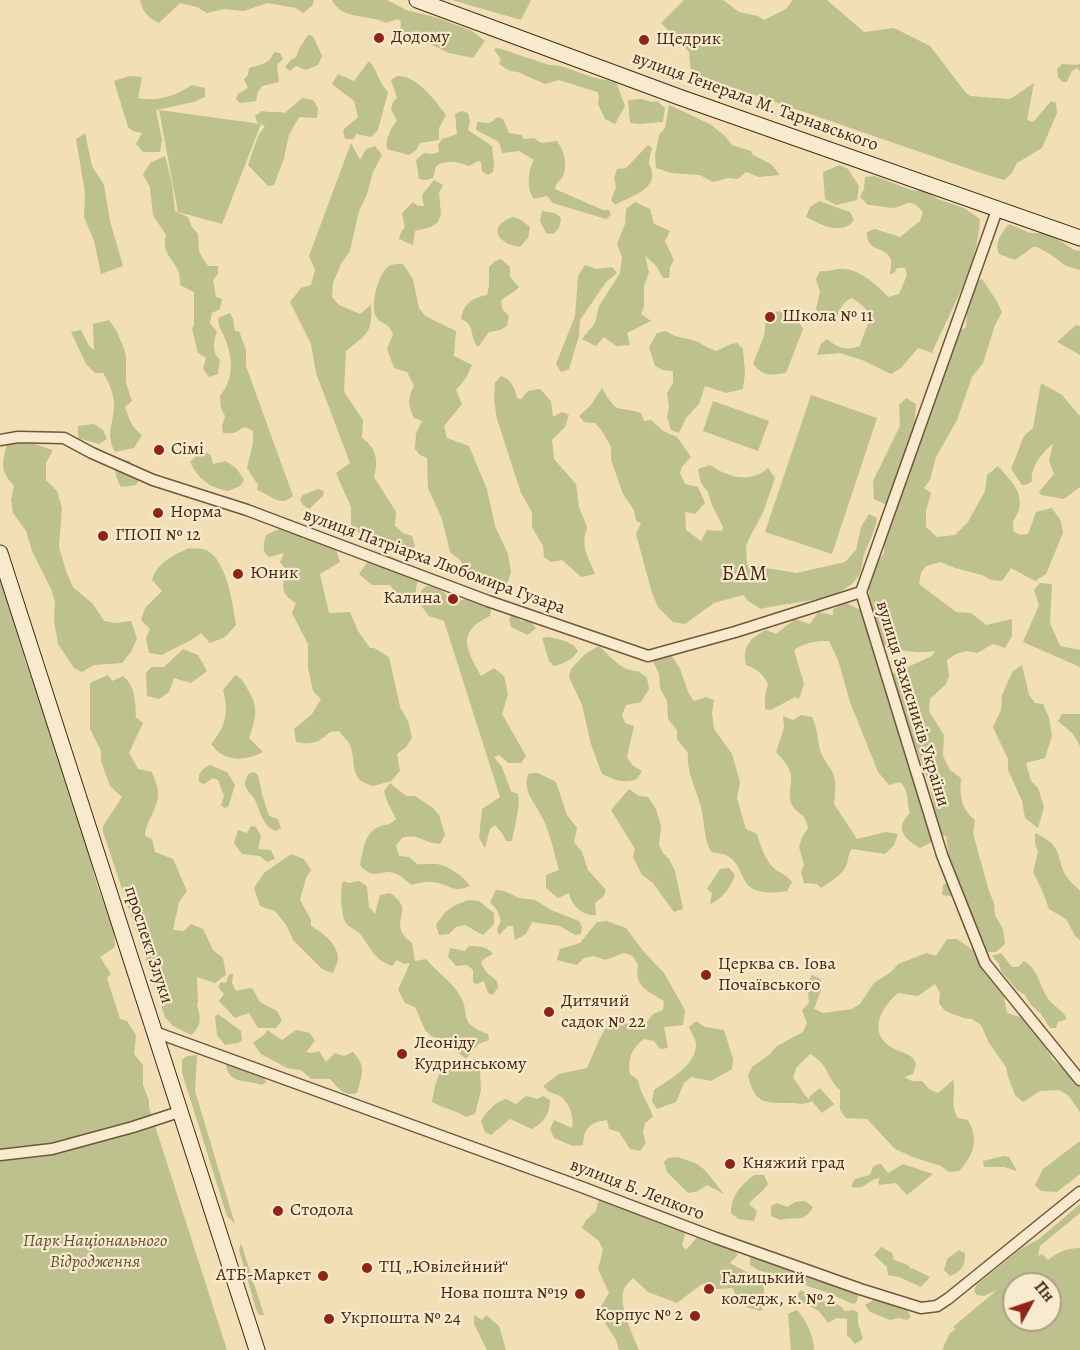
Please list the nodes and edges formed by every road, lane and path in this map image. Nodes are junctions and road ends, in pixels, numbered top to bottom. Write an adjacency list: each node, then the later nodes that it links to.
1 (417, 0): 2 (main road, вулиця Генерала М. Тарнавського)
2 (997, 210): 3 (main road, вулиця Генерала М. Тарнавського); 6 (street, вулиця Захисників України)
3 (1080, 238)
4 (0, 440): 6 (street, вулиця Патріарха Любомира Гузара)
5 (0, 553): 7 (main road, проспект Злуки)
6 (861, 592): 8 (street, вулиця Захисників України)
7 (155, 1032): 9 (main road, проспект Злуки); 11 (street, вулиця Б. Лепкого)
8 (1080, 1080)
9 (179, 1112): 10 (street); 12 (main road, проспект Злуки)
10 (0, 1155)
11 (1080, 1192)
12 (257, 1350)

